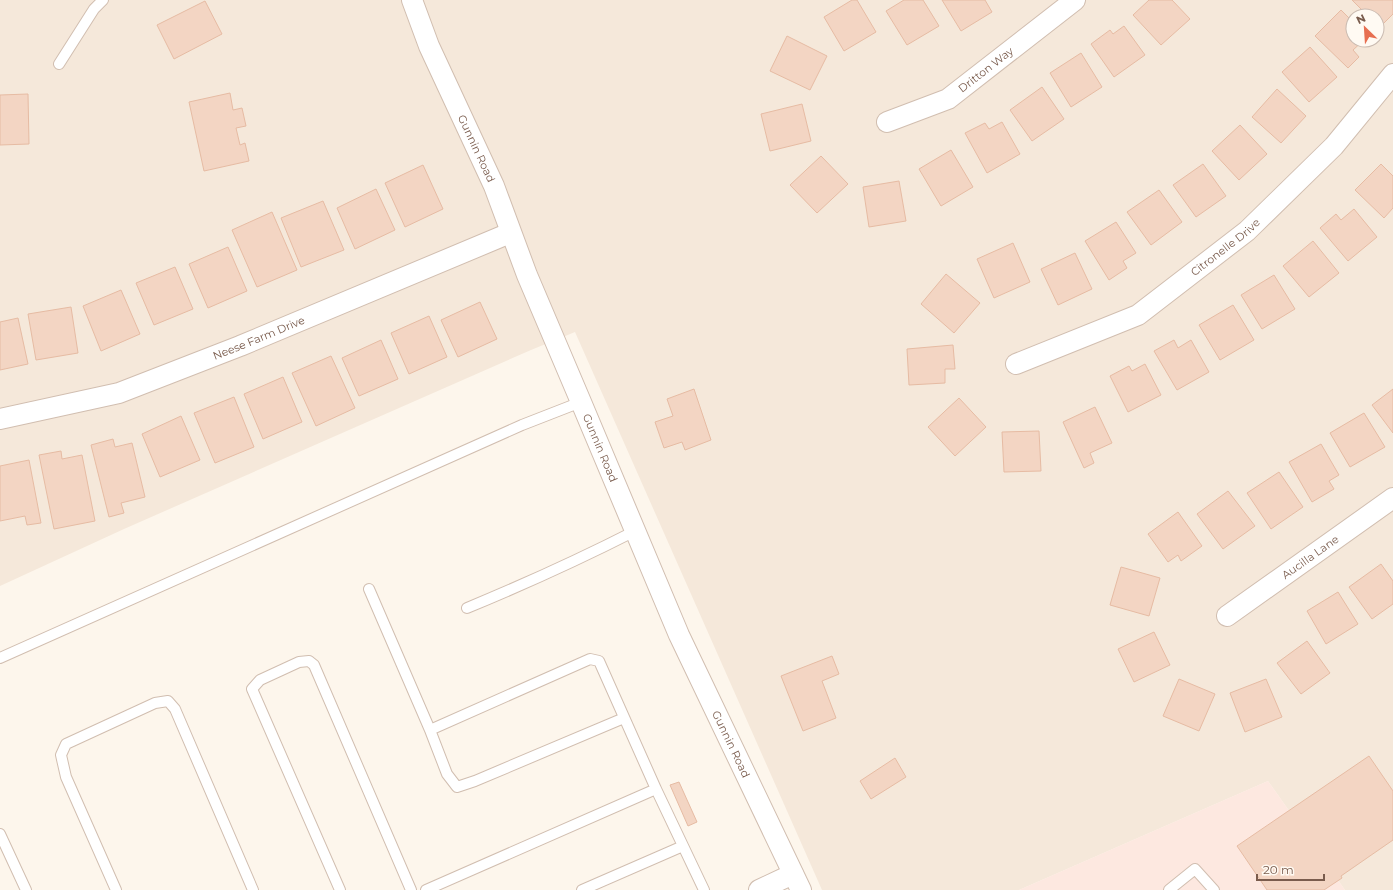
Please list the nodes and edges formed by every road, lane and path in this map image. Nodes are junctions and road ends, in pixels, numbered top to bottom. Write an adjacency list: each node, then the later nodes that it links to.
1 (103, 0): 4 (lane)
2 (412, 0): 7 (street, Gunnin Road)
3 (1075, 0): 6 (street, Dritton Way)
4 (59, 64)
5 (1393, 74): 8 (street, Citronelle Drive)
6 (886, 122)
7 (510, 233): 9 (street, Gunnin Road); 10 (street, Neese Farm Drive)
8 (1016, 364)
9 (581, 402): 12 (street, Gunnin Road); 16 (lane)
10 (0, 419)
11 (1393, 498): 15 (street, Aucilla Lane)
12 (636, 531): 14 (lane); 22 (street, Gunnin Road)
13 (369, 589): 18 (lane)
14 (467, 608)
15 (1227, 616)
16 (0, 658)
17 (624, 718): 18 (lane); 18 (lane); 19 (lane)
18 (430, 730)
19 (656, 789): 21 (lane); 28 (lane)
20 (0, 834): 23 (lane)
21 (683, 846): 29 (lane); 30 (lane)
22 (797, 882): 31 (street)
23 (26, 890)
24 (116, 890): 25 (lane)
25 (253, 890)
26 (340, 890): 27 (lane)
27 (411, 890)
28 (426, 890)
29 (582, 890)
30 (704, 890)
31 (759, 890)
32 (1169, 890): 33 (lane)
33 (1214, 890)

